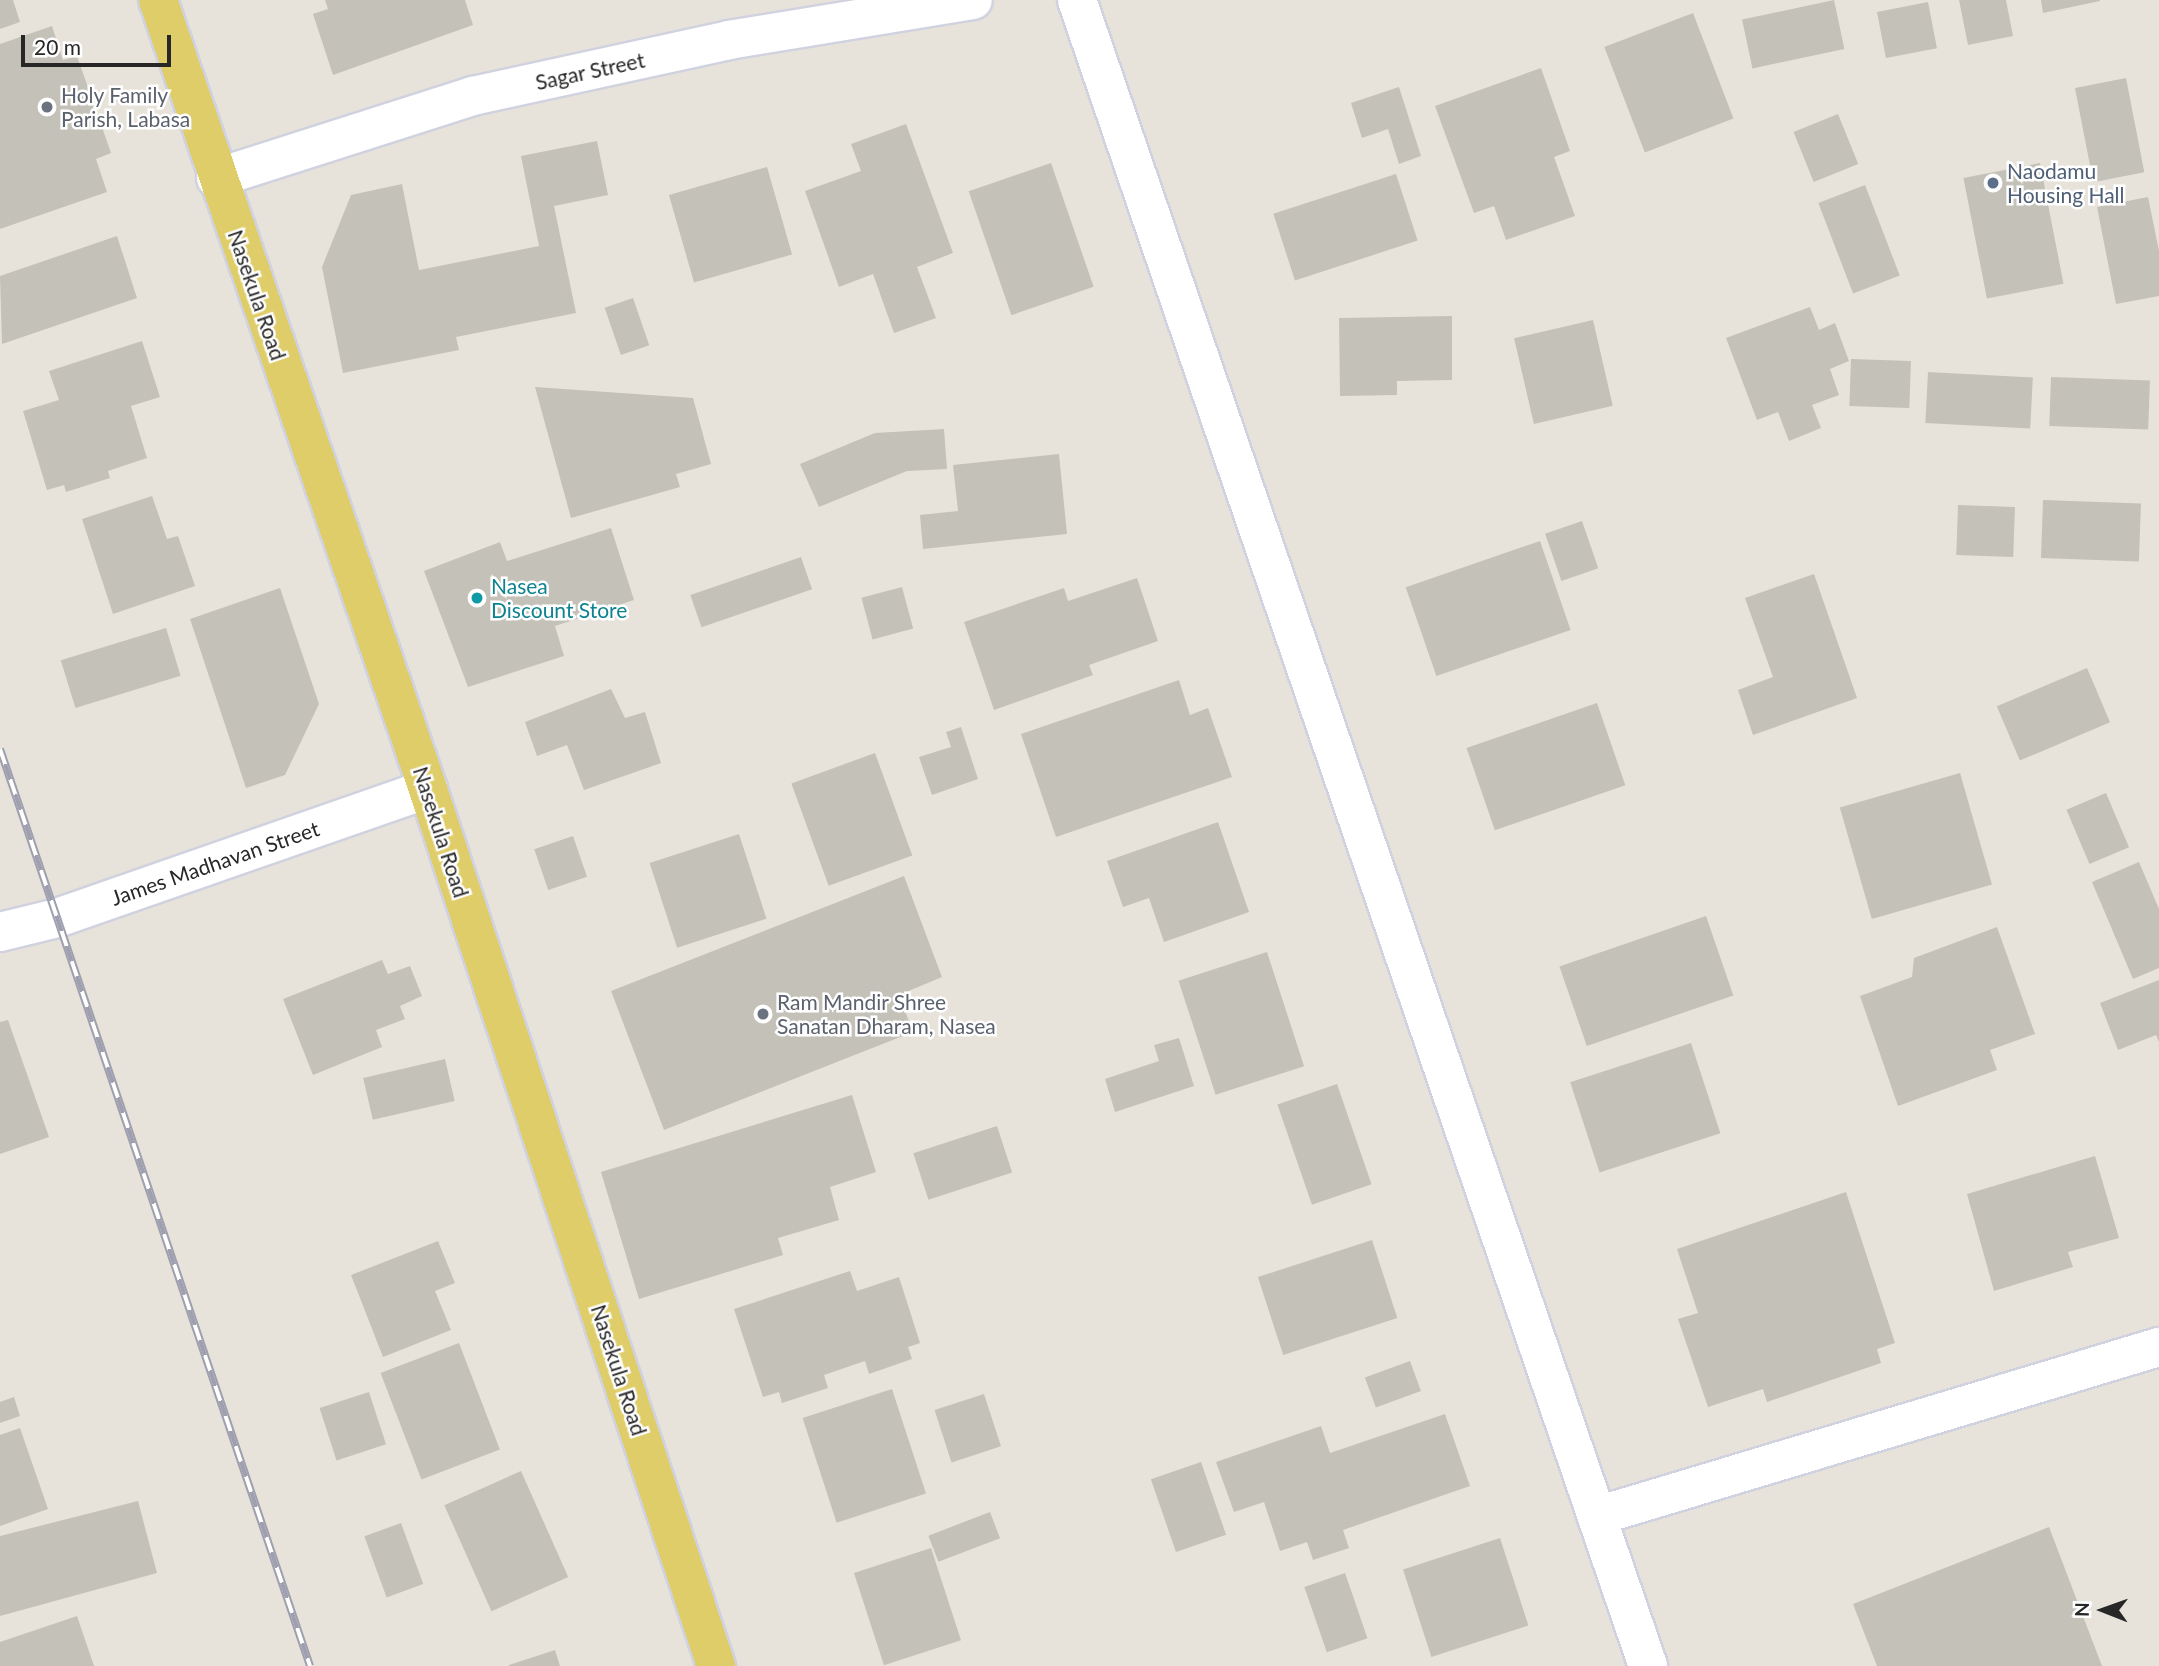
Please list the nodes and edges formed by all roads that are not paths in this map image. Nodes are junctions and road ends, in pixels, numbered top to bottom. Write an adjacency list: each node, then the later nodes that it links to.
1 (158, 0): 4 (main road, Nasekula Road)
2 (973, 0): 4 (street, Sagar Street)
3 (1077, 0): 8 (street)
4 (216, 178): 5 (main road, Nasekula Road)
5 (428, 789): 6 (street, James Madhavan Street); 9 (main road, Nasekula Road)
6 (0, 932)
7 (2159, 1347): 8 (street)
8 (1597, 1516): 10 (street)
9 (716, 1666)
10 (1648, 1666)

